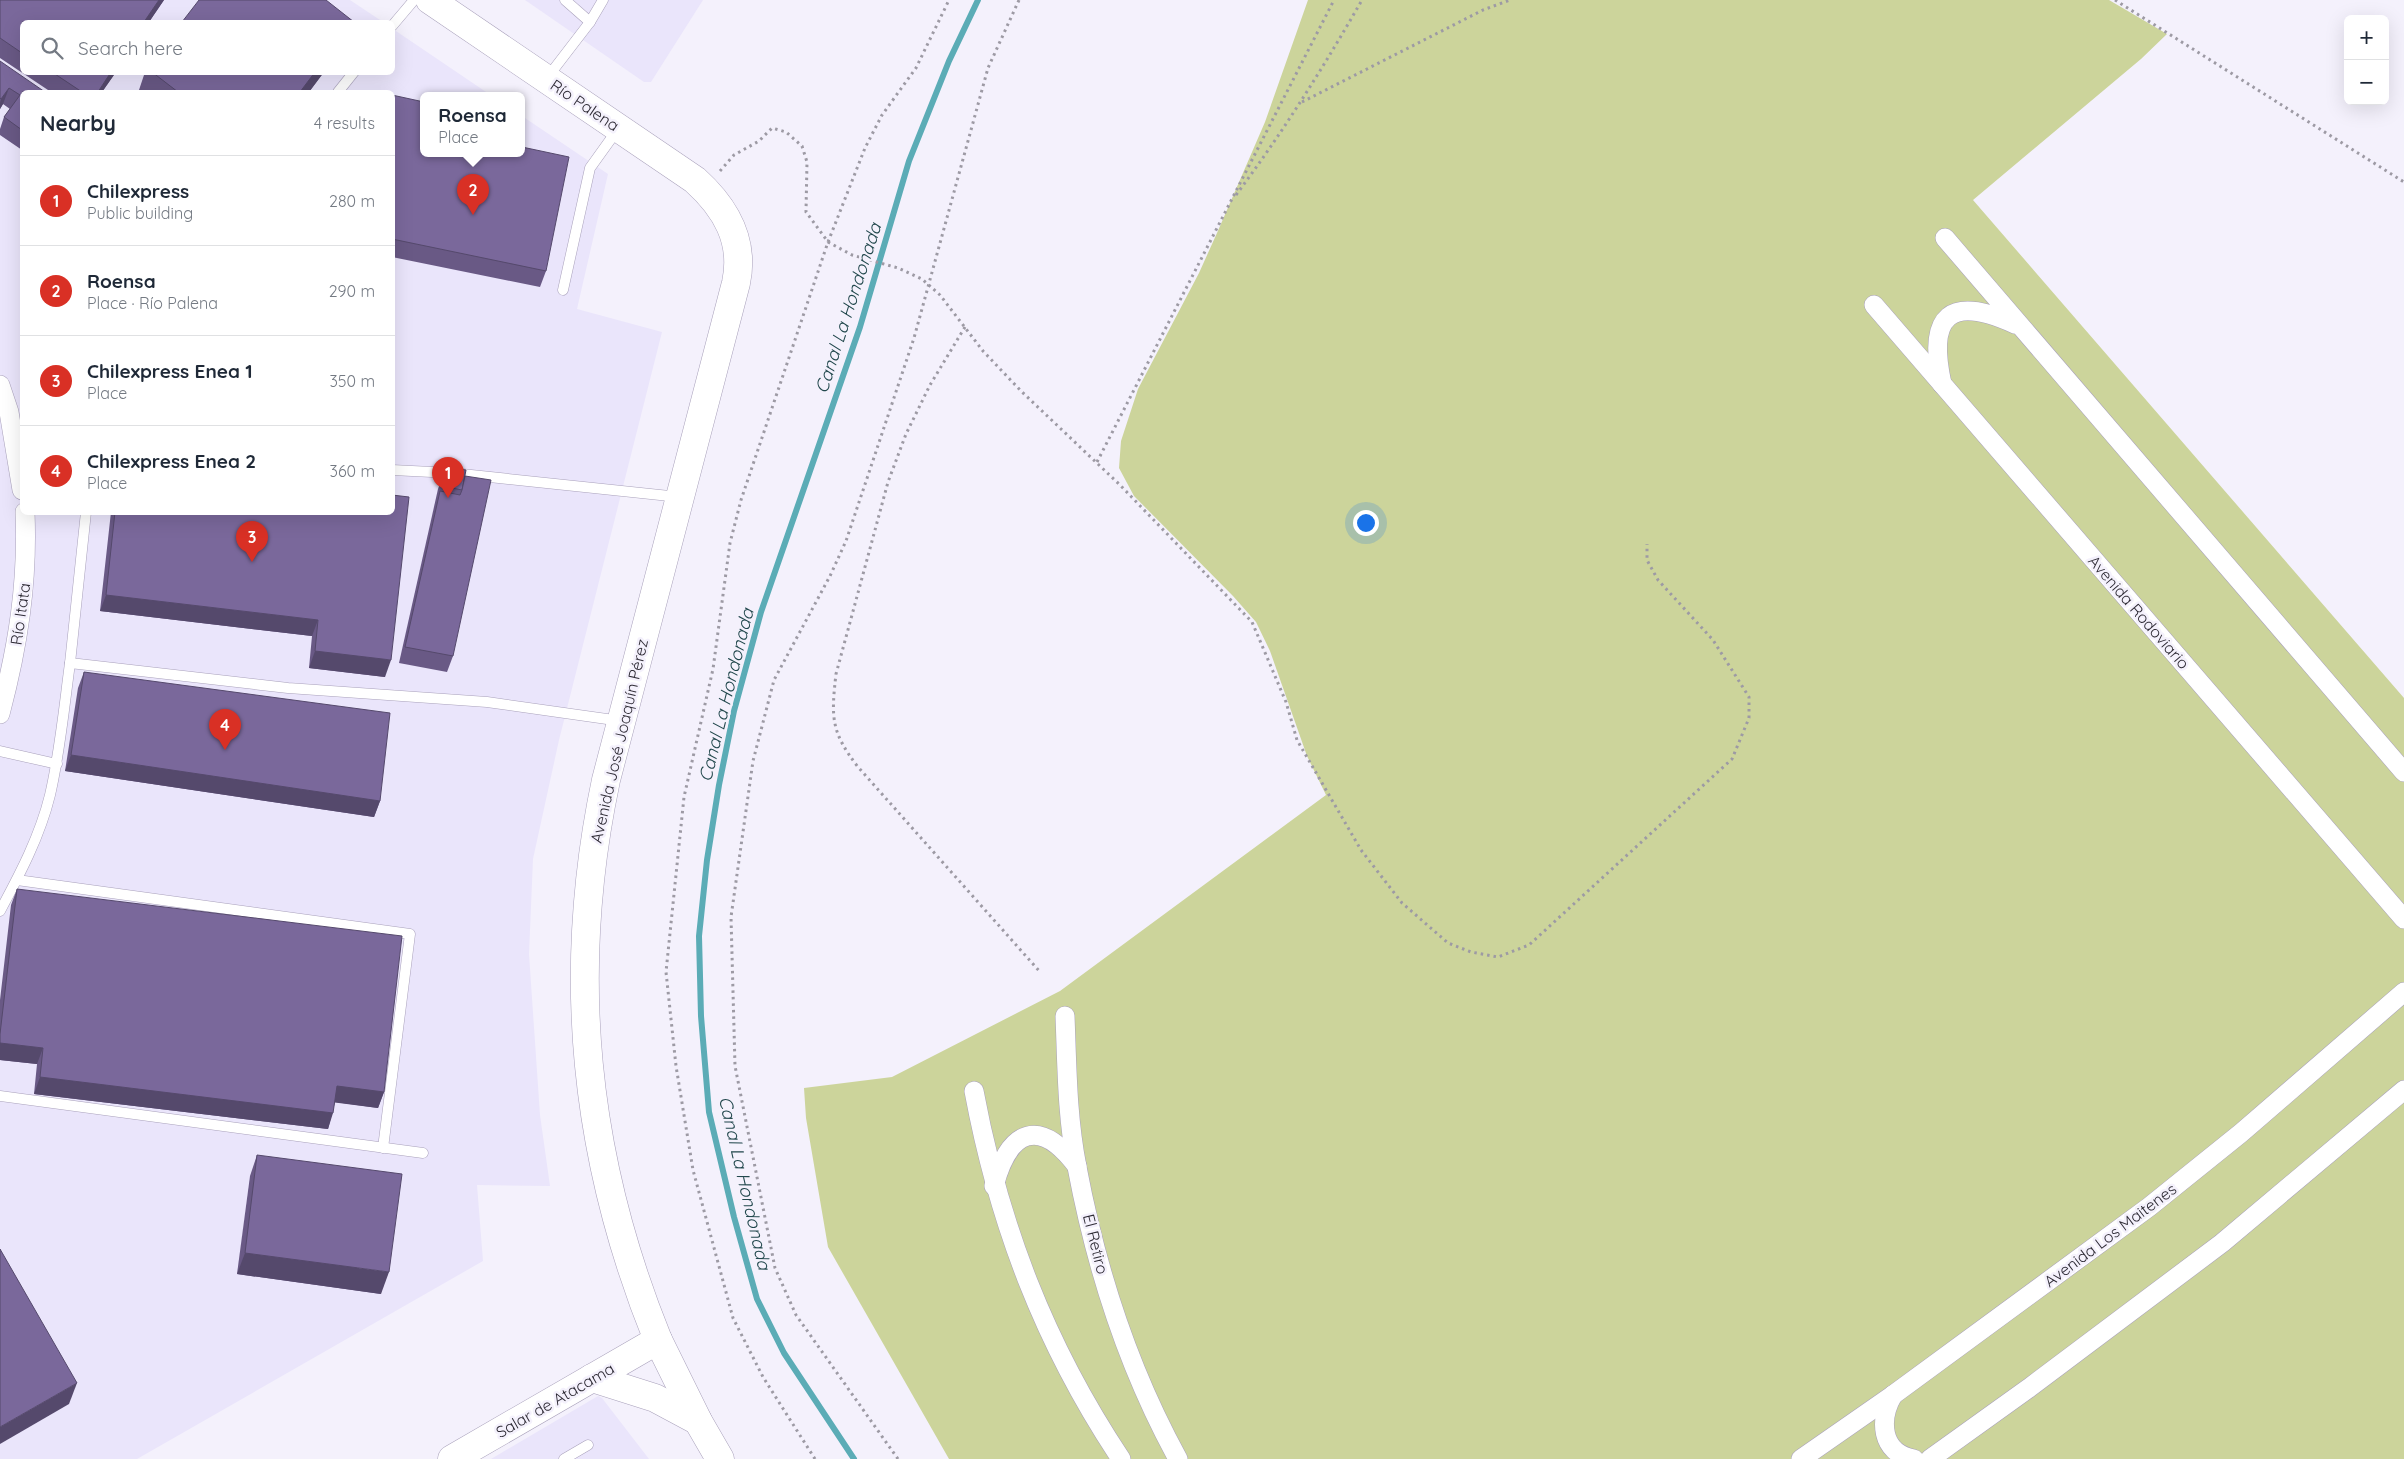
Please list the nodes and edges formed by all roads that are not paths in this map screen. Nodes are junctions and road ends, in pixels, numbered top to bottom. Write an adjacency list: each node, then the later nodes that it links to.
1 (414, 0): 5 (lane)
2 (430, 0): 8 (main road, Río Palena)
3 (565, 0): 6 (lane)
4 (604, 0): 6 (lane)
5 (395, 22)
6 (590, 22): 8 (lane)
7 (352, 75): 9 (lane)
8 (546, 79): 10 (main road, Río Palena)
9 (340, 90)
10 (619, 129): 11 (main road, Río Palena); 13 (lane)
11 (728, 221): 20 (main road, Avenida José Joaquín Pérez)
12 (1945, 238): 15 (street)
13 (563, 290)
14 (1874, 305): 17 (street, Avenida Rodoviario)
15 (2019, 326): 17 (street); 28 (street)
16 (0, 384): 19 (street)
17 (1942, 384): 31 (street, Avenida Rodoviario)
18 (395, 470): 20 (lane)
19 (20, 478)
20 (680, 497): 25 (main road, Avenida José Joaquín Pérez)
21 (25, 515): 24 (street, Río Itata)
22 (86, 515): 23 (lane)
23 (70, 664): 25 (lane); 27 (lane)
24 (0, 714)
25 (622, 721): 41 (main road, Avenida José Joaquín Pérez)
26 (0, 751): 27 (lane)
27 (57, 764): 29 (lane)
28 (2404, 772)
29 (17, 880): 30 (lane); 37 (lane)
30 (0, 911)
31 (2404, 919)
32 (2404, 992): 43 (street, Avenida Los Maitenes)
33 (1065, 1016): 39 (street, El Retiro)
34 (2404, 1090): 53 (street)
35 (974, 1091): 40 (street)
36 (0, 1096): 37 (lane)
37 (383, 1148): 38 (lane)
38 (423, 1153)
39 (1077, 1166): 40 (street); 50 (street, El Retiro)
40 (994, 1187): 49 (street)
41 (658, 1340): 42 (main road, Salar de Atacama); 44 (main road, Avenida José Joaquín Pérez)
42 (592, 1378): 44 (main road); 46 (main road, Salar de Atacama)
43 (1893, 1395): 51 (street, Avenida Los Maitenes); 52 (street)
44 (698, 1420): 48 (main road, Avenida José Joaquín Pérez)
45 (588, 1445): 47 (lane)
46 (452, 1459)
47 (564, 1459)
48 (720, 1459)
49 (1121, 1459)
50 (1178, 1459)
51 (1801, 1459)
52 (1914, 1459)
53 (1930, 1459)

